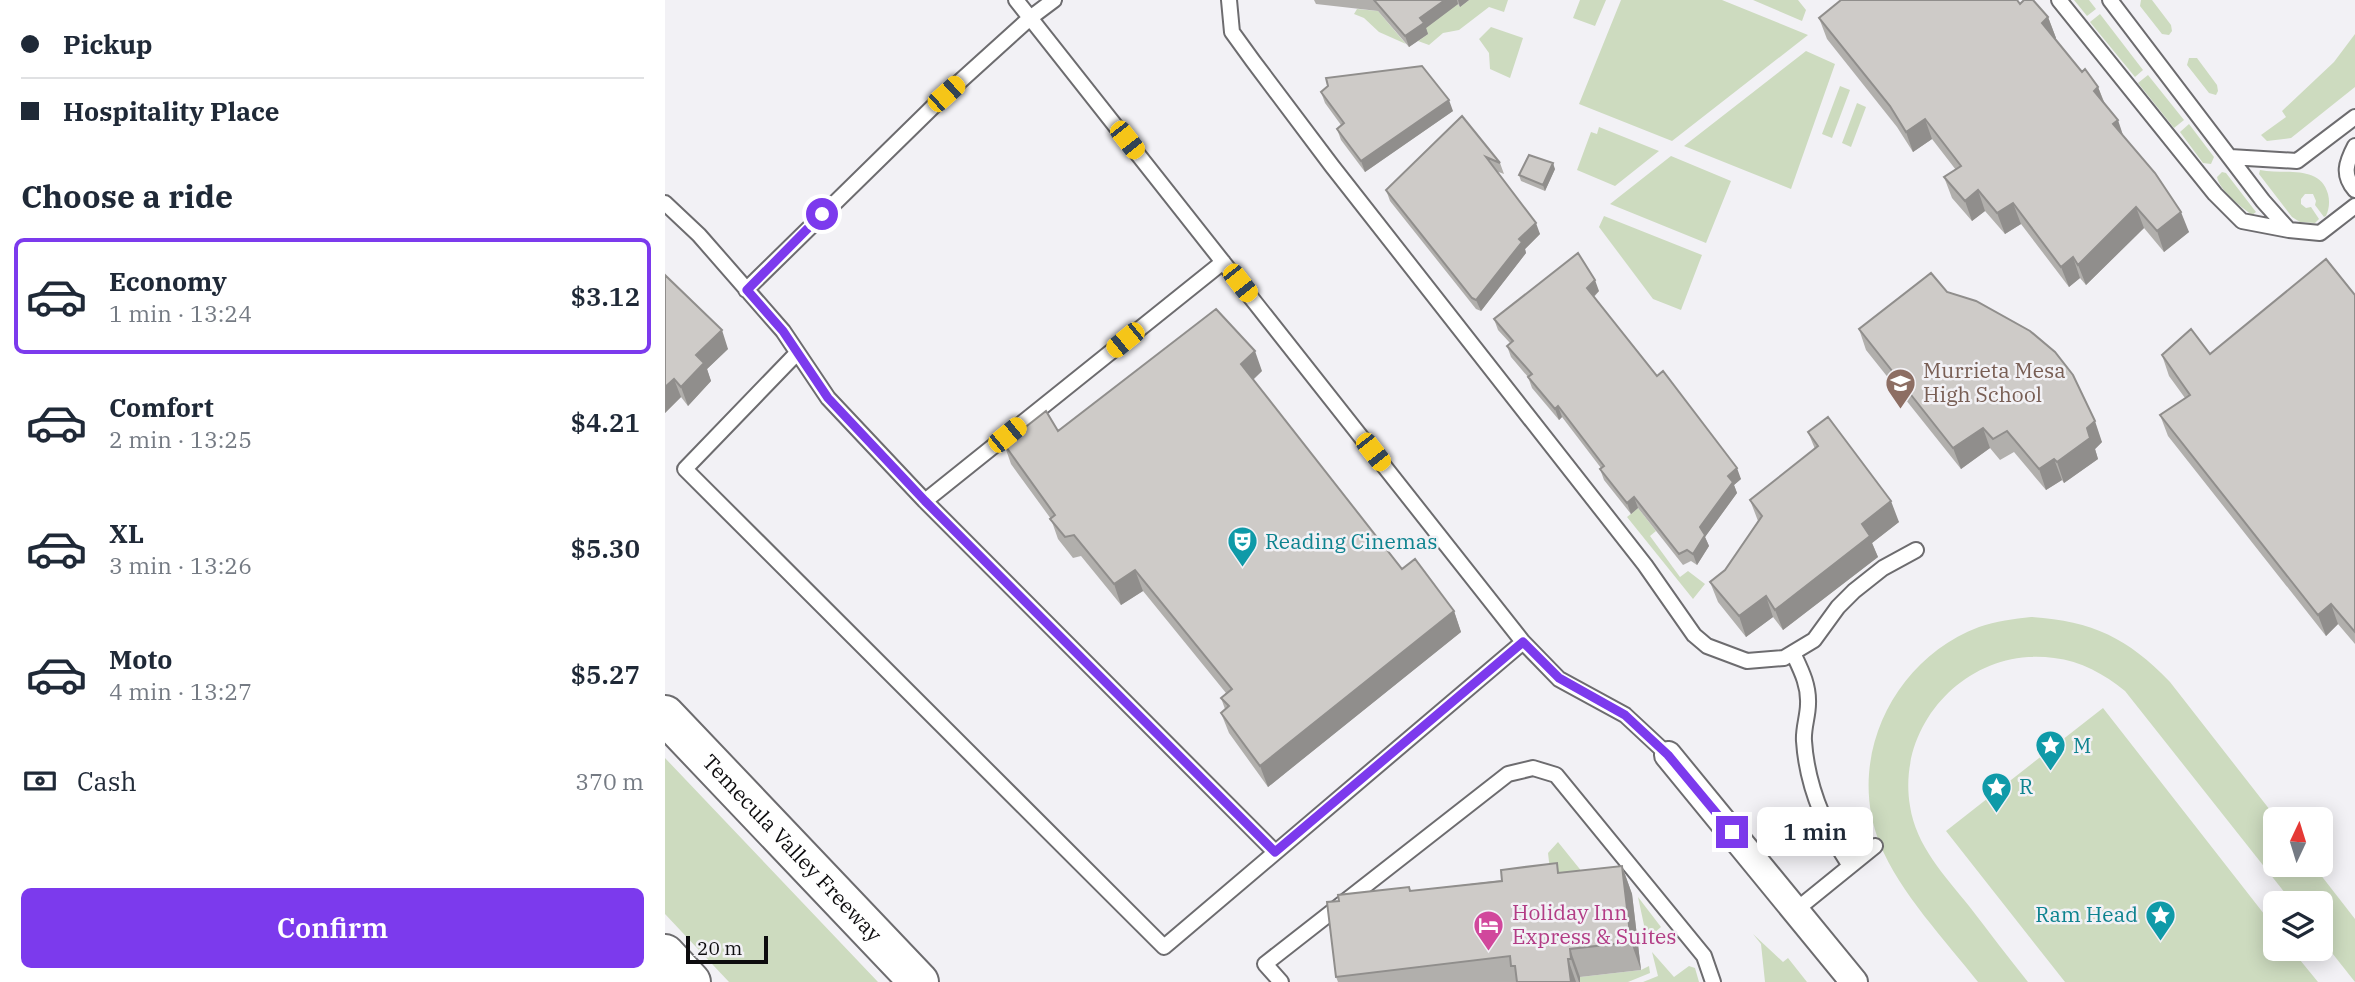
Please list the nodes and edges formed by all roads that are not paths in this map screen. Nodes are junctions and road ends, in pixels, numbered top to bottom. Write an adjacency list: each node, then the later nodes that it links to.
1 (1016, 0): 6 (lane)
2 (1053, 0): 6 (lane)
3 (1229, 0): 20 (lane)
4 (2059, 0): 13 (lane)
5 (2110, 0): 9 (lane)
6 (1030, 18): 14 (lane); 15 (lane)
7 (2355, 117): 9 (lane)
8 (2355, 146): 10 (lane)
9 (2230, 156): 13 (lane)
10 (2355, 190)
11 (665, 203): 15 (lane)
12 (2355, 206): 13 (lane)
13 (2289, 230)
14 (1223, 262): 17 (lane); 19 (lane)
15 (747, 290): 16 (lane)
16 (797, 353): 17 (lane); 26 (lane)
17 (925, 501): 26 (lane)
18 (1916, 550): 20 (lane)
19 (1523, 642): 23 (lane); 26 (lane)
20 (1793, 653): 27 (lane)
21 (665, 688): 24 (highway)
22 (665, 715): 24 (highway, Temecula Valley Freeway)
23 (1668, 755): 28 (street)
24 (724, 777): 32 (highway, Temecula Valley Freeway)
25 (1875, 845): 27 (lane)
26 (1275, 852)
27 (1850, 866): 28 (lane)
28 (1796, 910): 30 (street)
29 (665, 954): 31 (highway)
30 (1845, 979)
31 (691, 982)
32 (919, 982)
33 (1281, 982): 34 (lane)
34 (1713, 982)

